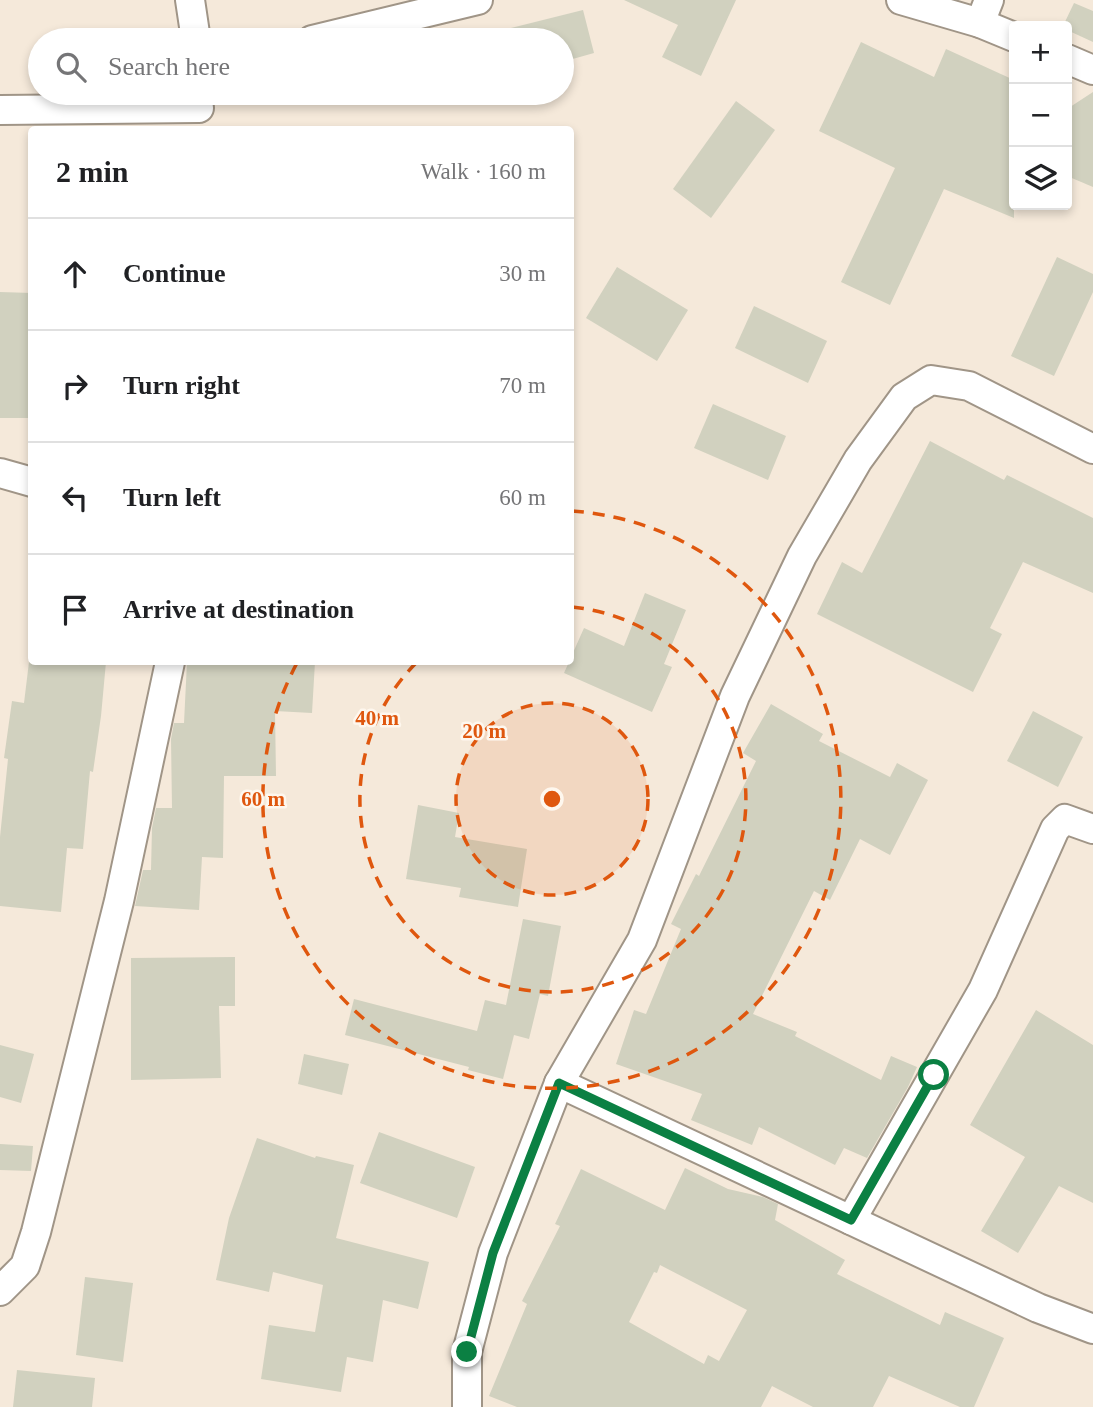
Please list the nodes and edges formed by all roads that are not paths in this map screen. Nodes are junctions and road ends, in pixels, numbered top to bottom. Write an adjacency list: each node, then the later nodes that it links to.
1 (190, 0): 5 (street)
2 (478, 0): 6 (street)
3 (901, 0): 4 (street)
4 (984, 12): 7 (street)
5 (194, 28)
6 (362, 28)
7 (1009, 33)
8 (1072, 61): 9 (street)
9 (1093, 70)
10 (0, 110): 11 (street)
11 (200, 110)
12 (1093, 449): 17 (street)
13 (0, 473): 14 (street)
14 (28, 481)
15 (169, 665): 19 (street)
16 (1093, 829): 18 (street)
17 (559, 1083): 18 (street); 21 (street)
18 (851, 1220): 20 (street)
19 (4, 1285)
20 (1093, 1329)
21 (467, 1407)

